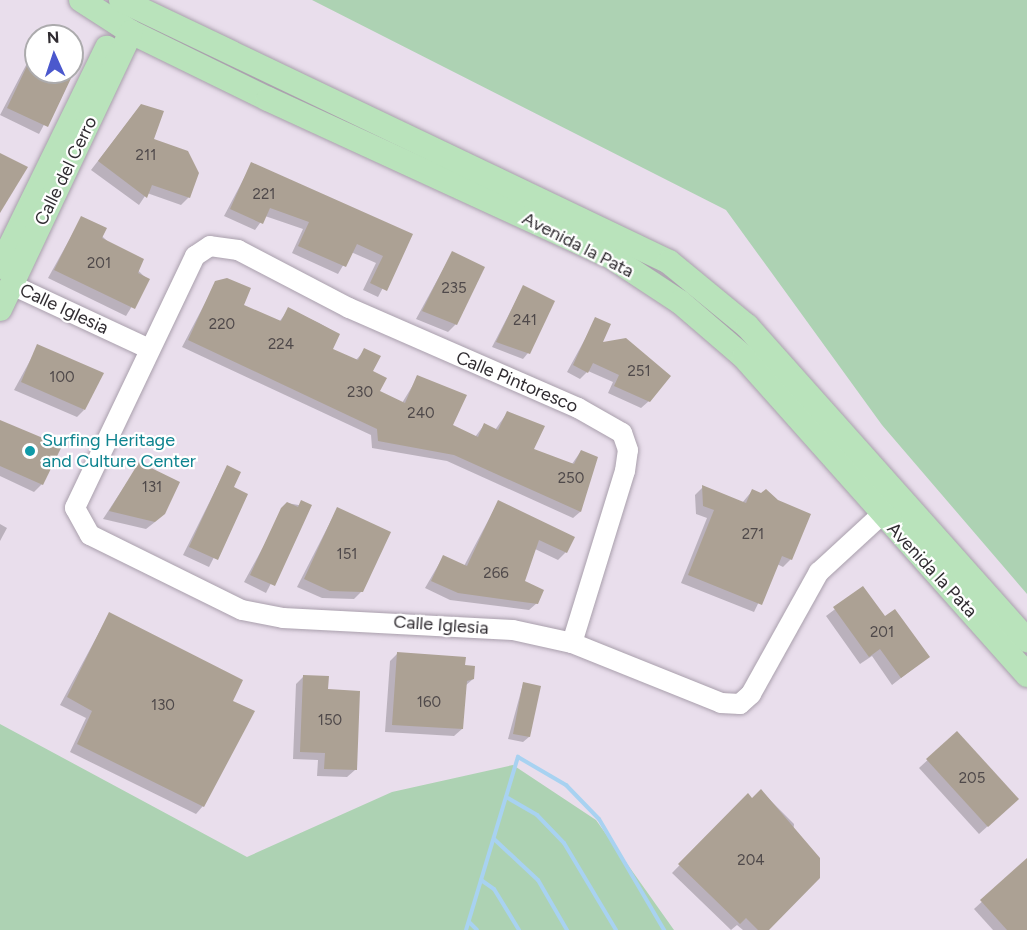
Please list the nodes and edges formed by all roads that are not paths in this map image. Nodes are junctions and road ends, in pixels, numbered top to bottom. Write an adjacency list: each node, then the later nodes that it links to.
1 (81, 0): 3 (main road, Avenida la Pata)
2 (119, 0): 3 (main road); 8 (main road, Avenida la Pata)
3 (125, 28): 5 (main road, Calle del Cerro); 9 (main road, Avenida la Pata)
4 (210, 246): 7 (street, Calle Iglesia); 11 (street, Calle Pintoresco)
5 (6, 276): 6 (main road, Calle del Cerro); 7 (street, Calle Iglesia)
6 (0, 309)
7 (149, 349): 11 (street, Calle Iglesia)
8 (901, 498): 9 (street, Calle Iglesia); 10 (main road, Avenida la Pata)
9 (880, 515): 11 (street, Calle Iglesia); 12 (main road, Avenida la Pata)
10 (1027, 640)
11 (572, 643)
12 (1027, 675)

